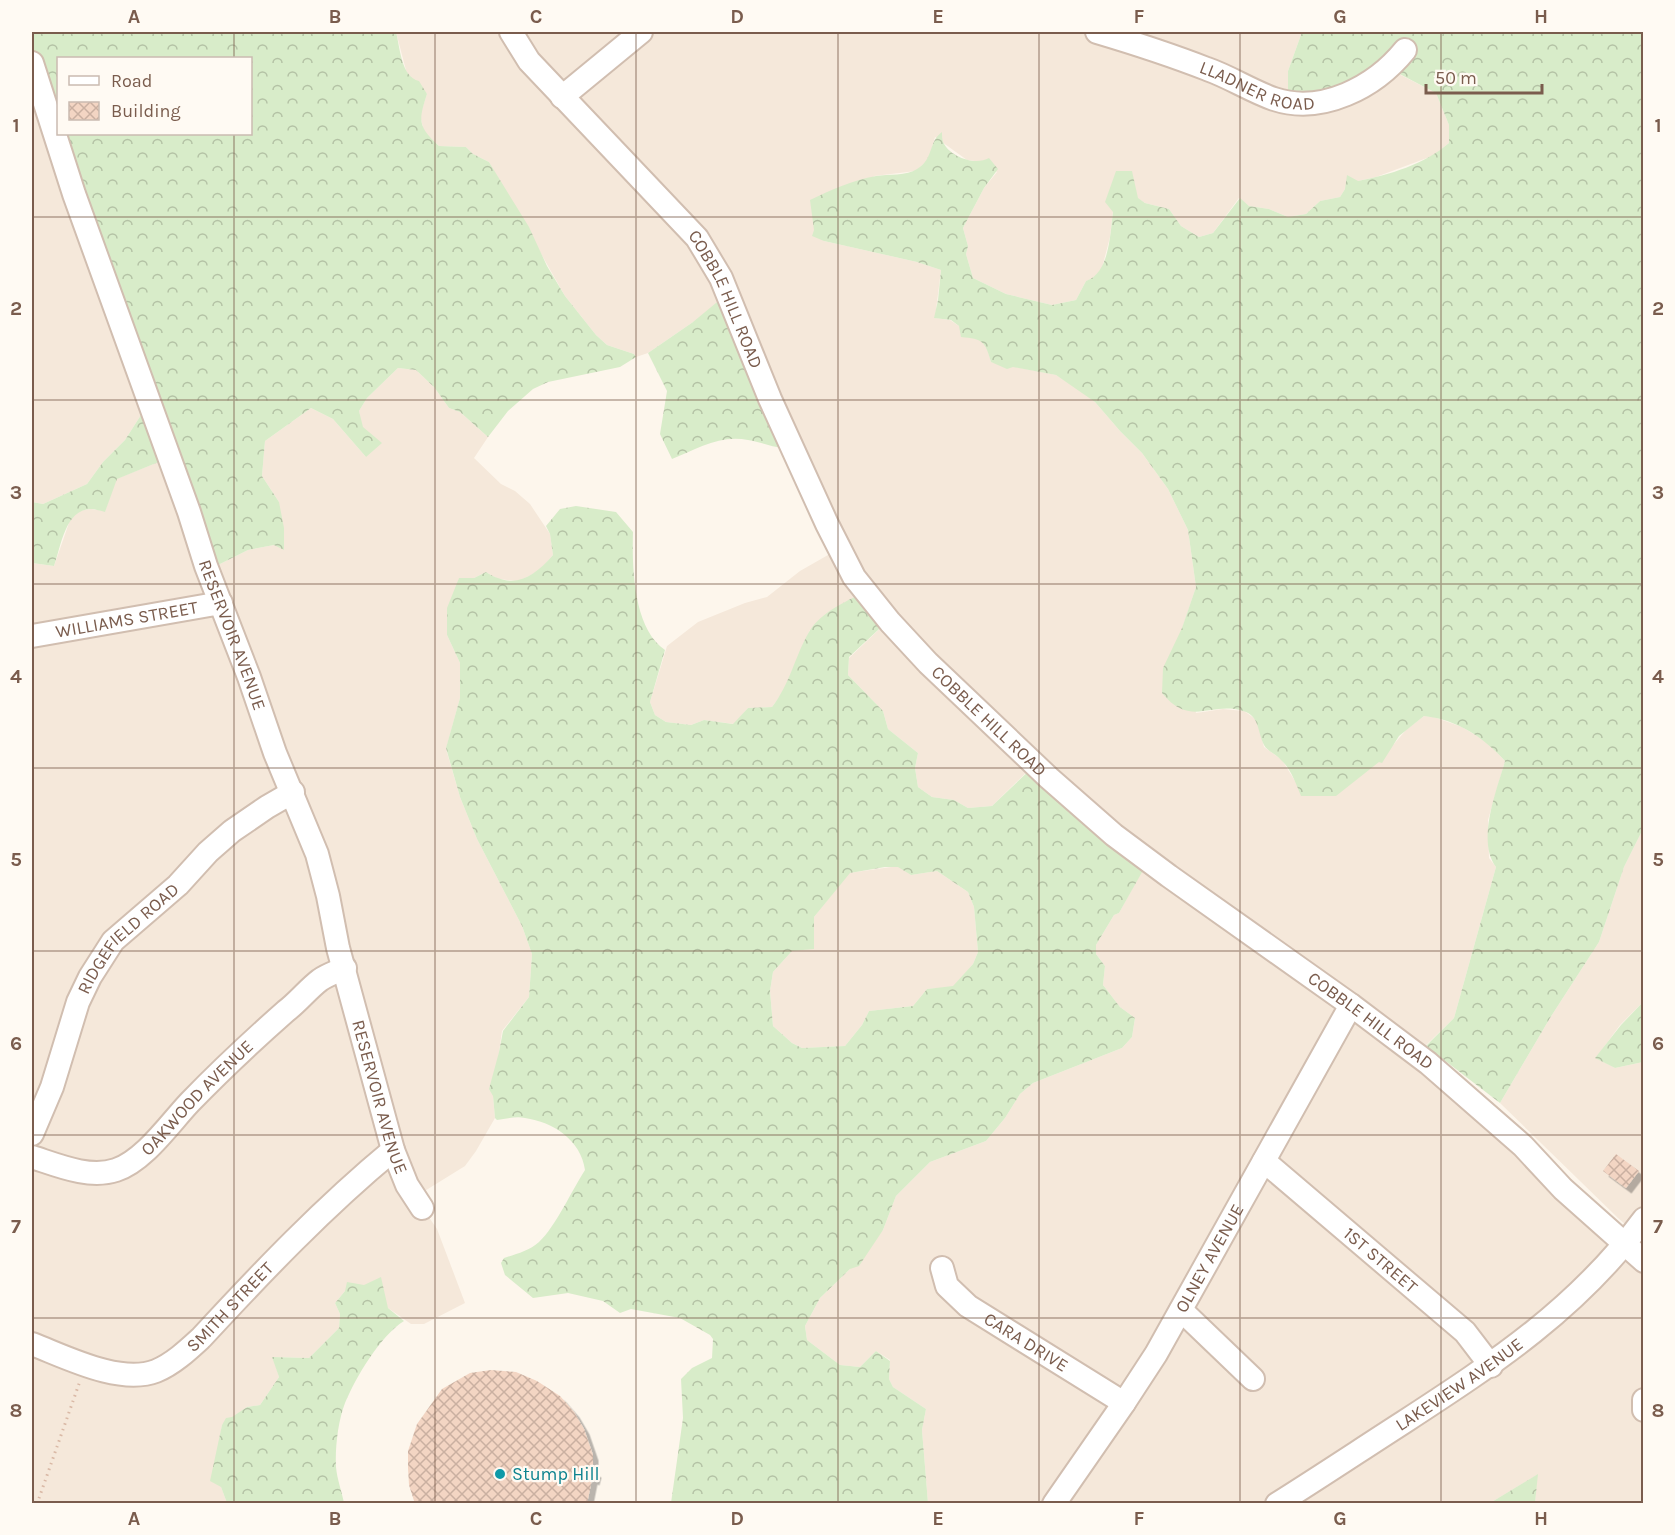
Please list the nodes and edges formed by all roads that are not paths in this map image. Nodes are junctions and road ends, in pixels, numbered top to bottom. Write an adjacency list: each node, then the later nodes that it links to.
1 (511, 32): 6 (street, COBBLE HILL ROAD)
2 (641, 32): 6 (street)
3 (1097, 32): 4 (street, LLADNER ROAD)
4 (1405, 50)
5 (32, 63): 7 (street, RESERVOIR AVENUE)
6 (562, 97): 11 (street, COBBLE HILL ROAD)
7 (221, 603): 8 (street, WILLIAMS STREET); 9 (street, RESERVOIR AVENUE)
8 (32, 636)
9 (292, 792): 10 (street, RESERVOIR AVENUE); 12 (street, RIDGEFIELD ROAD)
10 (345, 968): 13 (street, RESERVOIR AVENUE); 14 (street, OAKWOOD AVENUE)
11 (1351, 1005): 15 (street, OLNEY AVENUE); 18 (street, COBBLE HILL ROAD)
12 (32, 1134)
13 (393, 1150): 16 (street, RESERVOIR AVENUE); 22 (street, SMITH STREET)
14 (32, 1157)
15 (1264, 1161): 21 (street, OLNEY AVENUE); 23 (street, 1ST STREET)
16 (422, 1208)
17 (1644, 1219): 18 (street, LAKEVIEW AVENUE)
18 (1624, 1245): 19 (street, COBBLE HILL ROAD); 23 (street, LAKEVIEW AVENUE)
19 (1644, 1261)
20 (942, 1268): 26 (street, CARA DRIVE)
21 (1181, 1310): 24 (street); 26 (street, OLNEY AVENUE)
22 (32, 1344)
23 (1491, 1365): 29 (street, LAKEVIEW AVENUE)
24 (1253, 1379)
25 (1644, 1400): 27 (street)
26 (1124, 1404): 28 (street, OLNEY AVENUE)
27 (1644, 1410)
28 (1054, 1503)
29 (1277, 1503)

